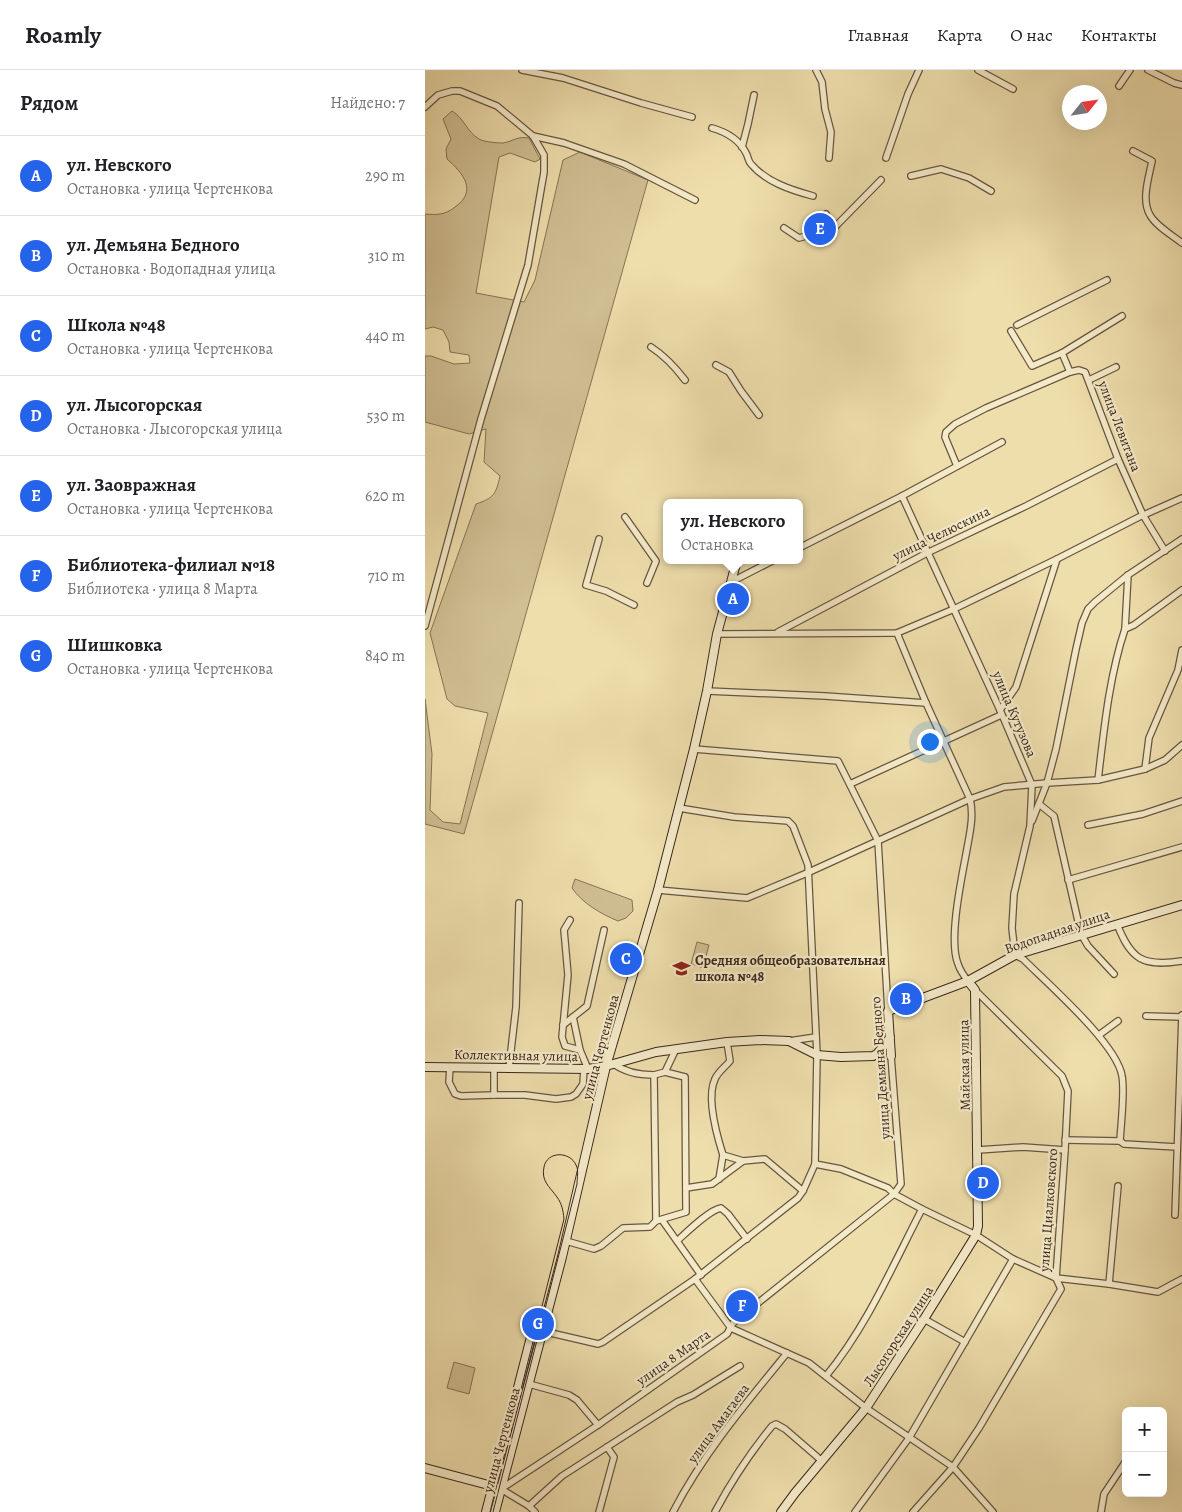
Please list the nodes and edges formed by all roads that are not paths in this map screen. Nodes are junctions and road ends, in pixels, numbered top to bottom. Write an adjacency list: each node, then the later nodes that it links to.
1 (522, 70): 8 (street)
2 (564, 70): 8 (street)
3 (816, 70): 19 (street)
4 (919, 70): 20 (street)
5 (978, 70): 11 (street)
6 (1130, 70): 10 (street)
7 (1148, 70): 9 (street)
8 (563, 78): 14 (street)
9 (1182, 85)
10 (1119, 86)
11 (1013, 88)
12 (754, 95): 17 (street)
13 (425, 107): 16 (street)
14 (692, 116)
15 (712, 128): 17 (street)
16 (533, 136): 25 (street); 61 (street)
17 (741, 146): 24 (street)
18 (1133, 151): 27 (street)
19 (829, 158)
20 (886, 158)
21 (911, 176): 23 (street)
22 (881, 180): 26 (street)
23 (991, 191)
24 (813, 196)
25 (695, 200)
26 (784, 228)
27 (1182, 243)
28 (1107, 280): 30 (street)
29 (1122, 316): 33 (street)
30 (1017, 325)
31 (1011, 331): 33 (street)
32 (651, 347): 37 (street)
33 (1062, 353): 36 (street)
34 (716, 365): 39 (street)
35 (1116, 367): 38 (street)
36 (1070, 372): 38 (street, улица Левитана); 42 (street)
37 (685, 380)
38 (1089, 380): 41 (street, улица Левитана)
39 (759, 415)
40 (1002, 442): 42 (street)
41 (1118, 458): 45 (street, улица Левитана); 51 (street, улица Челюскина)
42 (957, 466): 43 (street)
43 (902, 496): 49 (street); 51 (street, улица Кутузова)
44 (1182, 498): 45 (street)
45 (1143, 515): 50 (street, улица Левитана); 52 (street)
46 (625, 517): 57 (street)
47 (599, 538): 59 (street)
48 (1182, 539): 50 (street)
49 (803, 546)
50 (1165, 551): 55 (street)
51 (927, 553): 60 (street, улица Кутузова); 63 (street, улица Челюскина)
52 (1057, 559): 60 (street); 69 (street)
53 (736, 564): 56 (street, улица Чертенкова)
54 (766, 564): 56 (street)
55 (1128, 575): 62 (street); 75 (street)
56 (731, 582): 65 (street, улица Чертенкова)
57 (647, 583)
58 (1182, 590): 62 (street)
59 (634, 605)
60 (954, 609): 64 (street); 69 (street, улица Кутузова)
61 (425, 626)
62 (1125, 629): 74 (street)
63 (776, 633): 64 (street); 65 (street)
64 (897, 633): 68 (street)
65 (717, 634): 67 (street, улица Чертенкова)
66 (1182, 650): 73 (street)
67 (707, 691): 68 (street); 72 (street, улица Чертенкова)
68 (926, 703): 70 (street)
69 (1001, 712): 70 (street); 77 (street, улица Кутузова)
70 (945, 741): 76 (street); 78 (street)
71 (1182, 745): 73 (street)
72 (694, 750): 76 (street, улица Демьяна Бедного); 81 (street, улица Чертенкова)
73 (1145, 770): 74 (street)
74 (1098, 780): 75 (street)
75 (1047, 782): 77 (street); 80 (street)
76 (850, 784): 84 (street, улица Демьяна Бедного)
77 (1032, 785): 78 (street); 83 (street, улица Кутузова)
78 (970, 799): 84 (street); 98 (street)
79 (1182, 801): 82 (street)
80 (1039, 804): 83 (street); 87 (street)
81 (679, 808): 86 (street); 88 (street, улица Чертенкова)
82 (1088, 825)
83 (1030, 826): 95 (street, улица Кутузова)
84 (878, 841): 86 (street); 100 (street, улица Демьяна Бедного)
85 (1182, 847): 87 (street)
86 (807, 873): 88 (street); 107 (street)
87 (1068, 880): 94 (street)
88 (658, 890): 115 (street, улица Чертенкова)
89 (519, 903): 119 (street)
90 (1182, 905): 92 (street, Водопадная улица)
91 (570, 920): 105 (street)
92 (1117, 924): 94 (street, Водопадная улица); 96 (street)
93 (604, 930): 103 (street)
94 (1081, 934): 95 (street, Водопадная улица); 97 (street)
95 (1015, 955): 98 (street, Водопадная улица); 106 (street)
96 (1182, 961)
97 (1114, 974)
98 (967, 981): 99 (street); 100 (street, Водопадная улица)
99 (975, 990): 124 (street, улица Циалковского); 127 (street, Майская улица)
100 (888, 1011): 108 (street, улица Демьяна Бедного)
101 (1146, 1016): 102 (street)
102 (1182, 1016): 126 (street)
103 (573, 1017): 105 (street); 111 (street)
104 (1118, 1021): 106 (street)
105 (563, 1025): 111 (street)
106 (1099, 1035): 125 (street)
107 (816, 1037): 109 (street); 113 (street)
108 (889, 1038): 113 (street); 114 (street, улица Демьяна Бедного)
109 (789, 1041): 110 (street, Коллективная улица); 113 (street)
110 (727, 1042): 112 (street, Коллективная улица); 129 (street)
111 (580, 1050): 120 (street)
112 (675, 1050): 115 (street, Коллективная улица); 121 (street)
113 (817, 1054): 133 (street)
114 (891, 1056): 138 (street, улица Демьяна Бедного)
115 (610, 1065): 120 (street, Коллективная улица); 122 (street); 144 (street, улица Чертенкова)
116 (425, 1067): 117 (street, Коллективная улица)
117 (450, 1067): 118 (street, Коллективная улица); 123 (street)
118 (495, 1068): 119 (street, Коллективная улица); 123 (street)
119 (509, 1068): 120 (street, Коллективная улица)
120 (586, 1068): 123 (street)
121 (665, 1072): 122 (street); 136 (street)
122 (654, 1075): 141 (street)
123 (494, 1095)
124 (1065, 1140): 125 (street); 128 (street, улица Циалковского)
125 (1121, 1141): 126 (street)
126 (1177, 1147): 130 (street)
127 (978, 1150): 128 (street); 142 (street, Лысогорская улица)
128 (1065, 1150): 148 (street, улица Циалковского)
129 (723, 1155): 131 (street); 134 (street)
130 (1177, 1155): 132 (street); 140 (street)
131 (743, 1161): 134 (street); 137 (street)
132 (1182, 1161)
133 (815, 1164): 137 (street); 138 (street)
134 (719, 1179): 136 (street)
135 (1118, 1186): 151 (street)
136 (686, 1188): 141 (street)
137 (803, 1191): 143 (street)
138 (894, 1194): 139 (street); 153 (street, улица 8 Марта)
139 (921, 1209): 142 (street); 159 (street)
140 (1175, 1215)
141 (659, 1220): 144 (street); 145 (street)
142 (976, 1234): 146 (street); 152 (street, Лысогорская улица)
143 (747, 1239): 145 (street); 147 (street)
144 (566, 1241): 154 (street, улица Чертенкова)
145 (677, 1241): 147 (street)
146 (1013, 1259): 148 (street); 156 (street)
147 (701, 1275): 149 (street)
148 (1056, 1278): 151 (street); 166 (street, улица Циалковского)
149 (695, 1279): 153 (street); 154 (street)
150 (1182, 1279): 151 (street)
151 (1109, 1284)
152 (925, 1319): 156 (street); 161 (street, Лысогорская улица)
153 (731, 1328): 157 (street); 162 (street, улица 8 Марта)
154 (542, 1331): 160 (street, улица Чертенкова)
155 (531, 1337): 169 (street, улица Чертенкова)
156 (965, 1342): 163 (street)
157 (787, 1352): 159 (street); 176 (street, улица Амагаева)
158 (740, 1366): 164 (street)
159 (826, 1376): 161 (street)
160 (529, 1384): 162 (street); 170 (street, улица Чертенкова)
161 (866, 1408): 163 (street); 165 (street, Лысогорская улица)
162 (598, 1426): 170 (street, улица 8 Марта)
163 (909, 1438): 166 (street); 179 (street)
164 (607, 1446): 171 (street); 172 (street)
165 (822, 1461): 177 (street); 178 (street, Лысогорская улица)
166 (953, 1467): 180 (street, улица Циалковского); 181 (street)
167 (1122, 1467): 182 (street)
168 (425, 1468): 169 (street)
169 (493, 1487): 170 (street); 173 (street, улица Чертенкова)
170 (501, 1489): 171 (street); 174 (street, улица Чертенкова)
171 (529, 1506): 175 (street)
172 (601, 1511)
173 (486, 1512)
174 (495, 1512)
175 (535, 1512)
176 (673, 1512)
177 (715, 1512)
178 (781, 1512)
179 (855, 1512)
180 (913, 1512)
181 (993, 1512)
182 (1101, 1512)

